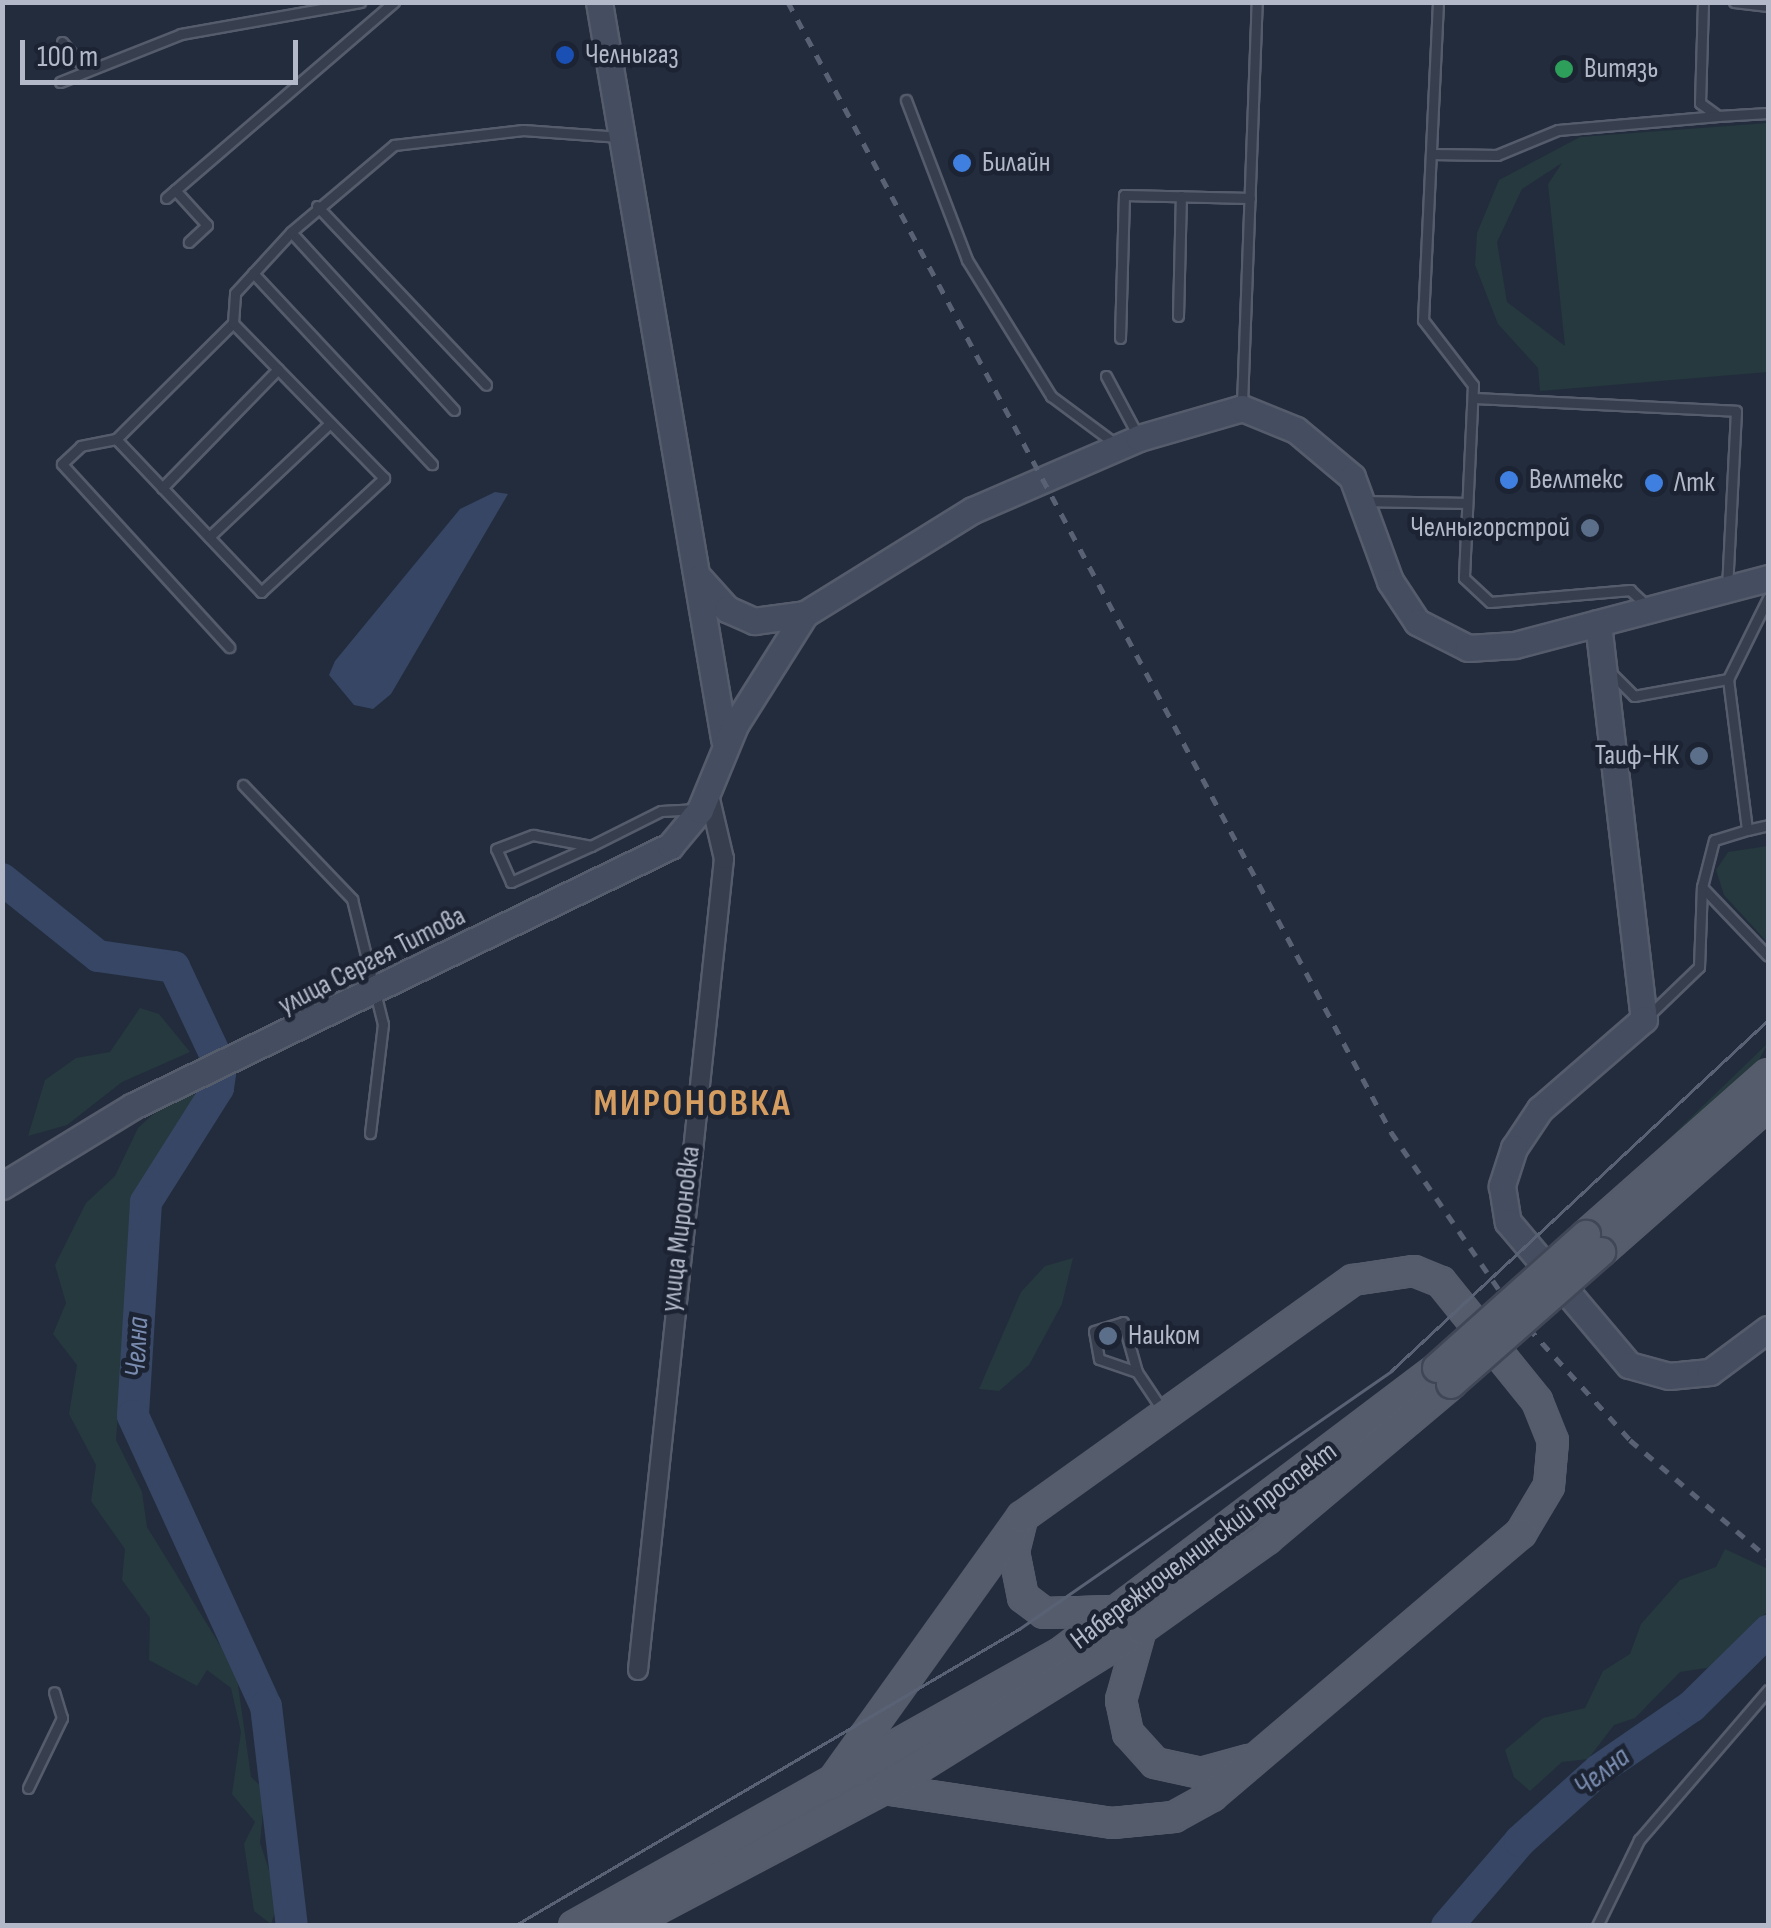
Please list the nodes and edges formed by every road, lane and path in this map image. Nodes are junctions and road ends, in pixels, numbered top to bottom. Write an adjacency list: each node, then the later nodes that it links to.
1 (360, 2): 10 (lane)
2 (394, 2): 17 (lane)
3 (599, 2): 15 (street)
4 (1257, 2): 20 (lane)
5 (1438, 2): 16 (lane)
6 (1703, 2): 14 (lane)
7 (1734, 2): 8 (lane)
8 (1768, 6)
9 (62, 42): 10 (lane)
10 (86, 70): 11 (lane)
11 (60, 82)
12 (906, 100): 36 (lane)
13 (1768, 113): 14 (lane)
14 (1718, 116): 16 (lane)
15 (623, 137): 21 (lane); 42 (street)
16 (1431, 154): 31 (lane)
17 (176, 190): 19 (lane); 23 (lane)
18 (1181, 196): 20 (lane); 25 (lane); 27 (lane)
19 (166, 198)
20 (1250, 198): 32 (lane)
21 (317, 206): 22 (lane); 30 (lane)
22 (291, 232): 24 (lane); 33 (lane)
23 (189, 242)
24 (254, 273): 26 (lane); 37 (lane)
25 (1178, 316)
26 (233, 323): 28 (lane); 35 (lane)
27 (1120, 338)
28 (278, 369): 34 (lane); 38 (lane)
29 (1106, 376): 36 (lane)
30 (486, 385)
31 (1474, 398): 40 (lane); 44 (lane)
32 (1242, 408): 36 (street); 39 (street)
33 (454, 410)
34 (330, 423): 41 (lane); 41 (lane)
35 (116, 439): 38 (lane); 49 (lane)
36 (1129, 442): 47 (street)
37 (432, 464)
38 (162, 488): 41 (lane)
39 (1364, 502): 40 (lane); 48 (street)
40 (1465, 503): 46 (lane)
41 (210, 538)
42 (699, 578): 47 (street); 52 (street)
43 (1768, 578): 44 (street)
44 (1726, 588): 46 (street)
45 (1768, 598): 51 (lane)
46 (1649, 608): 48 (street)
47 (805, 614): 52 (street)
48 (1598, 622): 50 (street)
49 (229, 647)
50 (1604, 667): 51 (lane); 61 (street)
51 (1728, 680): 56 (lane)
52 (724, 749): 54 (street, улица Сергея Титова)
53 (243, 785): 60 (lane)
54 (704, 801): 57 (lane); 60 (street, улица Сергея Титова); 72 (street, улица Мироновка)
55 (1768, 825): 56 (lane)
56 (1747, 830): 58 (lane)
57 (591, 846): 57 (lane)
58 (1702, 887): 59 (lane); 61 (lane)
59 (1768, 956)
60 (376, 992): 64 (lane); 65 (street, улица Сергея Титова)
61 (1644, 1019): 67 (street)
62 (1768, 1074): 66 (main road, Набережночелнинский проспект)
63 (1768, 1105): 66 (main road, Набережночелнинский проспект)
64 (370, 1134)
65 (2, 1186)
66 (1594, 1243): 71 (main road, Набережночелнинский проспект, bridge)
67 (1768, 1329)
68 (1136, 1372): 68 (lane); 69 (lane)
69 (1165, 1414): 70 (main road); 75 (main road)
70 (1022, 1517): 71 (main road); 76 (main road)
71 (1131, 1619): 75 (main road); 76 (main road, Набережночелнинский проспект); 78 (main road, Набережночелнинский проспект)
72 (638, 1670)
73 (1768, 1690): 81 (lane)
74 (54, 1692): 77 (lane)
75 (1255, 1758): 78 (main road)
76 (830, 1785): 79 (main road, Набережночелнинский проспект)
77 (28, 1788)
78 (884, 1789): 80 (main road, Набережночелнинский проспект)
79 (574, 1926)
80 (625, 1926)
81 (1597, 1926)

